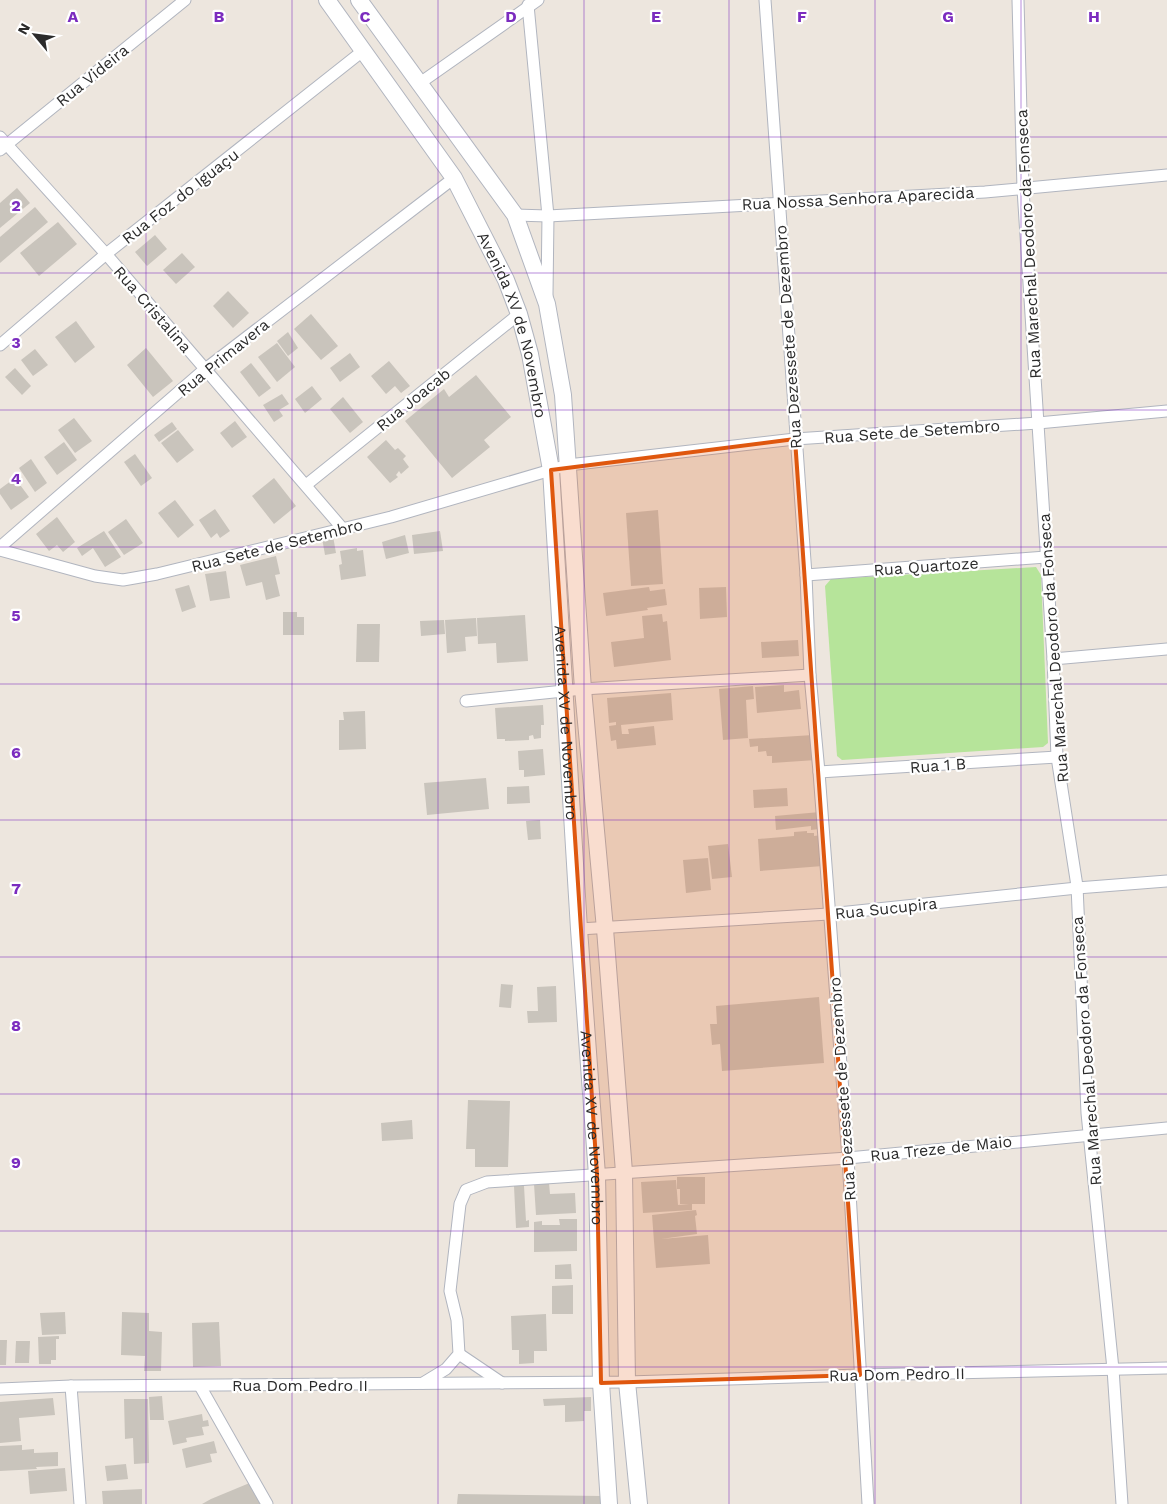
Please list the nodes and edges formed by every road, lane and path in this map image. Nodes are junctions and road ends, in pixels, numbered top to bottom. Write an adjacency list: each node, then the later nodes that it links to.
1 (185, 0): 9 (street, Rua Videira)
2 (327, 0): 7 (main road, Avenida XV de Novembro)
3 (359, 0): 8 (main road, Avenida XV de Novembro)
4 (765, 0): 13 (street, Rua Dezessete de Dezembro)
5 (1018, 0): 12 (street, Rua Marechal Deodoro da Fonseca)
6 (533, 3): 8 (street); 15 (street)
7 (364, 50): 11 (main road, Avenida XV de Novembro); 16 (street, Rua Foz do Iguaçu)
8 (420, 83): 14 (main road, Avenida XV de Novembro)
9 (2, 144): 16 (street, Rua Cristalina)
10 (1167, 175): 12 (street, Rua Nossa Senhora Aparecida)
11 (454, 178): 18 (main road, Avenida XV de Novembro); 20 (street, Rua Primavera)
12 (1023, 189): 13 (street, Rua Nossa Senhora Aparecida); 22 (street, Rua Marechal Deodoro da Fonseca)
13 (779, 202): 15 (street, Rua Nossa Senhora Aparecida); 23 (street, Rua Dezessete de Dezembro)
14 (515, 215): 15 (street, Rua Nossa Senhora Aparecida); 17 (main road, Avenida XV de Novembro)
15 (548, 216): 17 (street)
16 (106, 254): 19 (street, Rua Foz do Iguaçu); 20 (street, Rua Cristalina)
17 (547, 304): 24 (main road, Avenida XV de Novembro)
18 (519, 314): 25 (main road, Avenida XV de Novembro); 26 (street, Rua Joacab)
19 (0, 345)
20 (204, 370): 26 (street, Rua Cristalina); 28 (street, Rua Primavera)
21 (1167, 411): 22 (street, Rua Sete de Setembro)
22 (1038, 423): 23 (street, Rua Sete de Setembro); 29 (street, Rua Marechal Deodoro da Fonseca)
23 (795, 439): 24 (street, Rua Sete de Setembro); 30 (street, Rua Dezessete de Dezembro)
24 (568, 465): 25 (street, Rua Sete de Setembro); 34 (main road, Avenida XV de Novembro)
25 (551, 470): 27 (street, Rua Sete de Setembro); 35 (main road, Avenida XV de Novembro)
26 (306, 485): 27 (street, Rua Cristalina)
27 (343, 529): 28 (street, Rua Sete de Setembro)
28 (0, 549)
29 (1046, 557): 30 (street, Rua Quartoze); 32 (street, Rua Marechal Deodoro da Fonseca)
30 (806, 575): 33 (street, Rua Dezessete de Dezembro)
31 (1167, 649): 32 (street)
32 (1053, 659): 37 (street, Rua Marechal Deodoro da Fonseca)
33 (810, 675): 34 (street); 38 (street, Rua Dezessete de Dezembro)
34 (583, 689): 35 (street); 42 (main road, Avenida XV de Novembro)
35 (564, 691): 36 (street); 43 (main road, Avenida XV de Novembro)
36 (466, 701)
37 (1057, 757): 38 (street, Rua 1 B); 40 (street, Rua Marechal Deodoro da Fonseca)
38 (819, 772): 41 (street, Rua Dezessete de Dezembro)
39 (1167, 882): 40 (street, Rua Sucupira)
40 (1077, 888): 41 (street, Rua Sucupira); 45 (street, Rua Marechal Deodoro da Fonseca)
41 (828, 914): 42 (street, Rua Sucupira); 46 (street, Rua Dezessete de Dezembro)
42 (605, 928): 43 (street, Rua Sucupira); 47 (main road, Avenida XV de Novembro)
43 (579, 929): 48 (main road, Avenida XV de Novembro)
44 (1167, 1128): 45 (street, Rua Treze de Maio)
45 (1089, 1134): 46 (street, Rua Treze de Maio); 51 (street, Rua Marechal Deodoro da Fonseca)
46 (848, 1158): 47 (street, Rua Treze de Maio); 52 (street, Rua Dezessete de Dezembro)
47 (624, 1172): 48 (street, Rua Treze de Maio); 54 (main road, Avenida XV de Novembro)
48 (597, 1175): 49 (street, Rua Treze de Maio); 53 (main road, Avenida XV de Novembro)
49 (459, 1354): 55 (street); 56 (street)
50 (1167, 1368): 51 (street, Rua Dom Pedro II)
51 (1113, 1369): 52 (street, Rua Dom Pedro II); 65 (street, Rua Marechal Deodoro da Fonseca)
52 (860, 1375): 54 (street, Rua Dom Pedro II); 64 (street, Rua Dezessete de Dezembro)
53 (601, 1382): 54 (street, Rua Dom Pedro II); 55 (street, Rua Dom Pedro II); 62 (main road, Avenida XV de Novembro)
54 (627, 1382): 63 (main road, Avenida XV de Novembro)
55 (502, 1383): 56 (street, Rua Dom Pedro II)
56 (422, 1384): 58 (street, Rua Dom Pedro II)
57 (71, 1386): 58 (street, Rua Dom Pedro II); 59 (street, Rua Dom Pedro II); 60 (street)
58 (200, 1386): 61 (street)
59 (0, 1389)
60 (80, 1504)
61 (266, 1504)
62 (610, 1504)
63 (639, 1504)
64 (868, 1504)
65 (1122, 1504)

